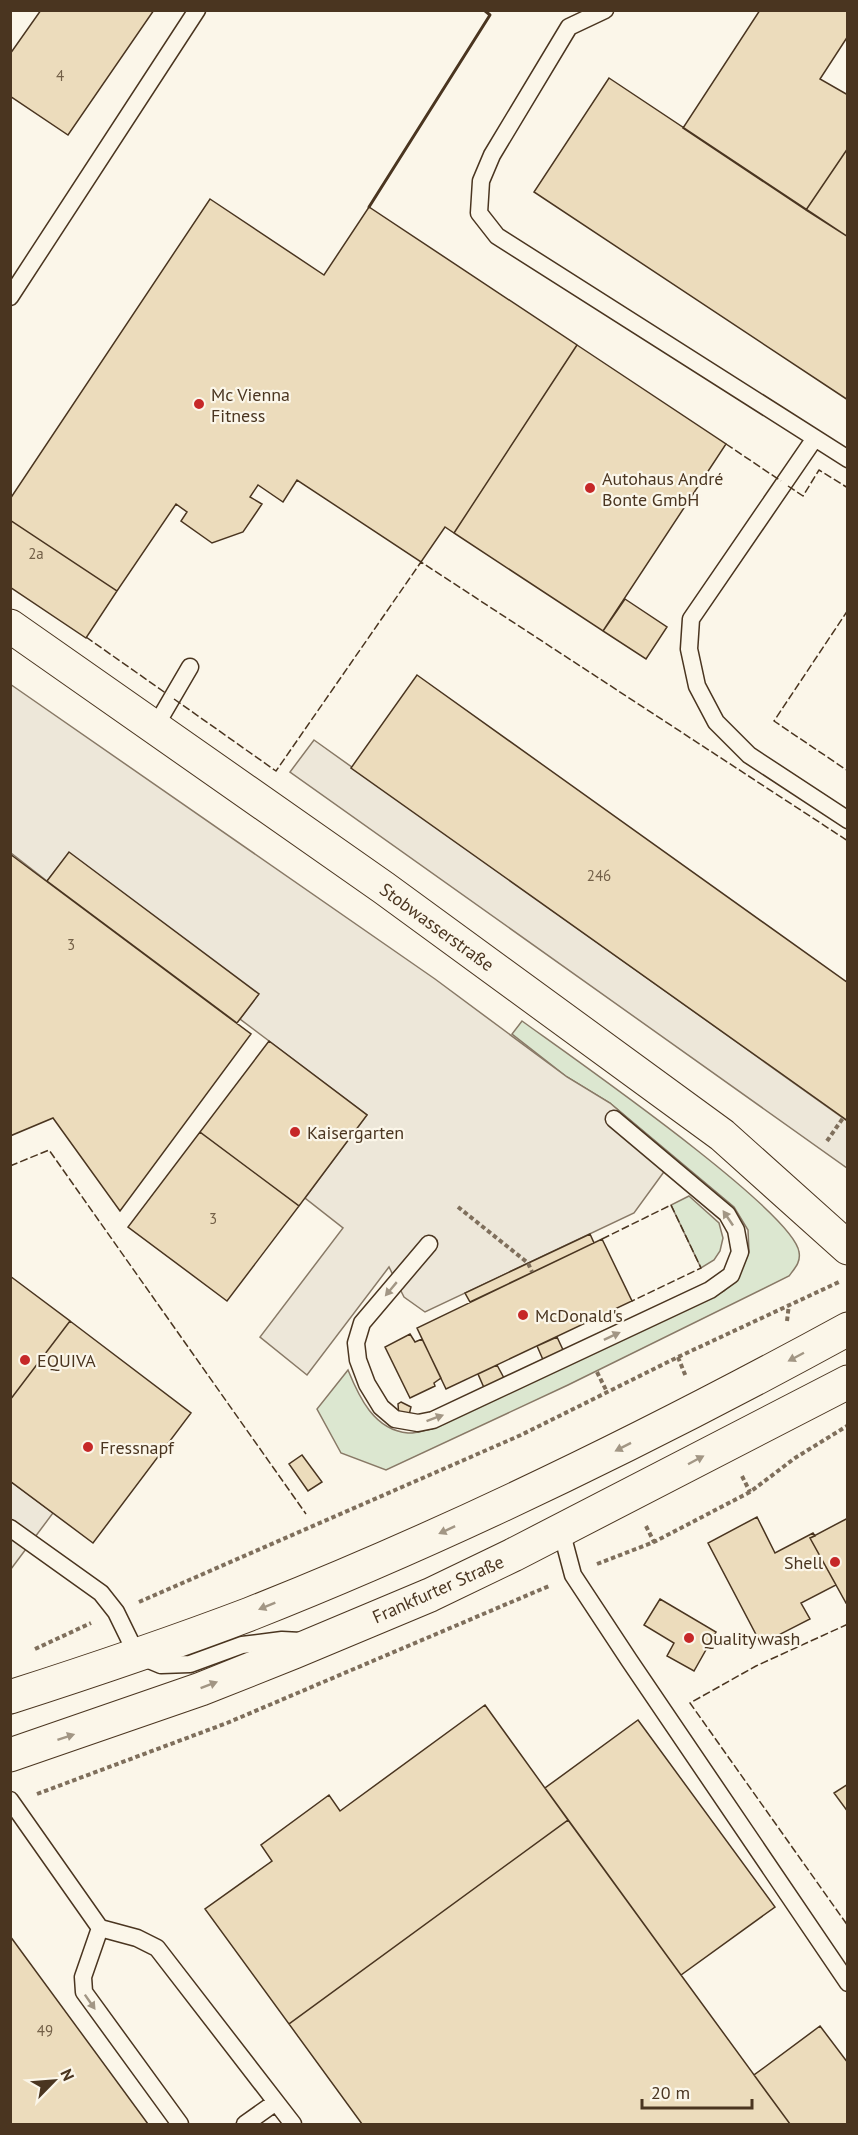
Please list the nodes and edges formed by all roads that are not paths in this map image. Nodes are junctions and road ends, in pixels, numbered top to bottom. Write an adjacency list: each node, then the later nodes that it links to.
1 (197, 10): 3 (lane)
2 (605, 10): 4 (lane)
3 (10, 297)
4 (815, 438): 5 (lane); 9 (lane)
5 (848, 459)
6 (10, 626): 8 (main road, Stobwasserstraße)
7 (190, 667): 8 (lane)
8 (155, 727): 12 (main road, Stobwasserstraße)
9 (848, 820)
10 (614, 1119): 11 (lane, one-way to 10)
11 (429, 1244)
12 (848, 1248)
13 (848, 1329): 18 (main road, one-way to 18)
14 (848, 1383): 16 (main road, Frankfurter Straße, one-way to 14)
15 (10, 1528): 18 (lane)
16 (561, 1530): 17 (main road, Frankfurter Straße); 23 (lane)
17 (317, 1642): 18 (lane); 20 (main road, Frankfurter Straße, one-way to 17)
18 (137, 1655): 19 (main road)
19 (10, 1696)
20 (10, 1755)
21 (10, 1800): 22 (lane)
22 (100, 1928): 24 (lane); 25 (lane, one-way to 25)
23 (848, 1983)
24 (276, 2102): 26 (lane); 27 (lane)
25 (180, 2124)
26 (245, 2124)
27 (293, 2124)

